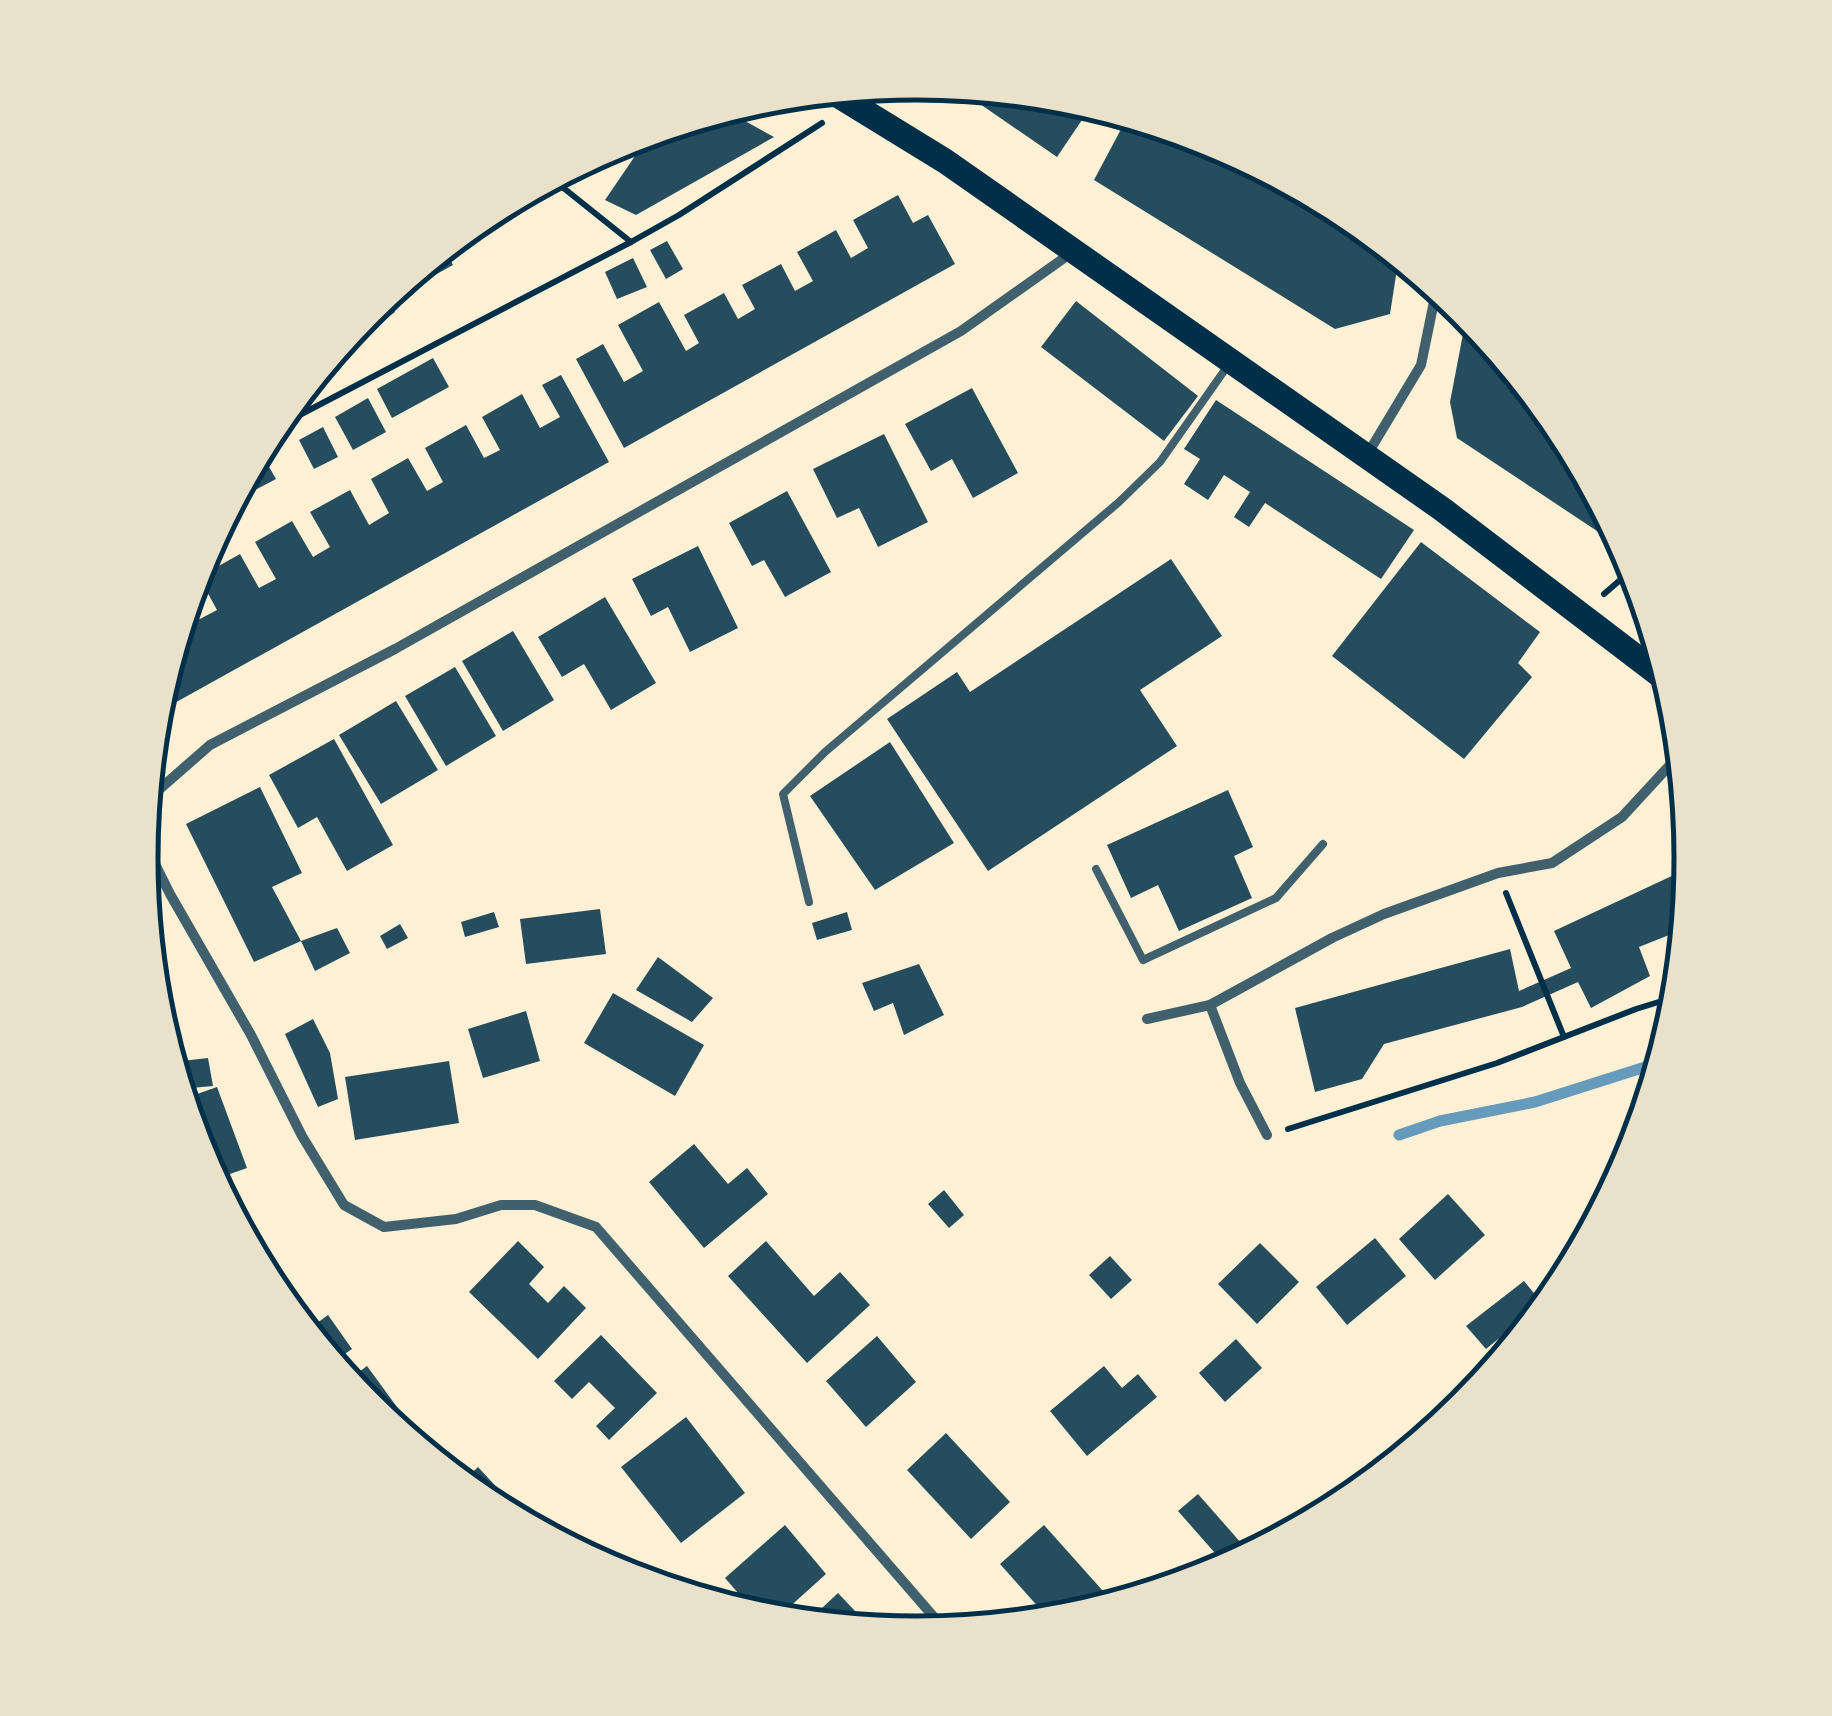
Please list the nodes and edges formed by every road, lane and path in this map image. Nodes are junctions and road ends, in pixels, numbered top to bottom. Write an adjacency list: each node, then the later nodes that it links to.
1 (852, 103): 5 (main road)
2 (831, 105): 4 (path)
3 (563, 188): 4 (path)
4 (631, 242): 8 (path)
5 (1075, 250): 7 (main road); 12 (street)
6 (1434, 305): 9 (street)
7 (1231, 360): 9 (main road); 17 (lane)
8 (303, 413)
9 (1366, 456): 10 (main road)
10 (1649, 667)
11 (1669, 767): 16 (street)
12 (162, 788)
13 (1323, 844): 14 (lane)
14 (1096, 869)
15 (159, 871): 23 (street)
16 (1498, 873): 19 (street); 21 (path)
17 (809, 902)
18 (1660, 1003): 21 (path)
19 (1210, 1005): 20 (street); 22 (street)
20 (1147, 1019)
21 (1564, 1037): 22 (path)
22 (1268, 1135)
23 (933, 1615)

